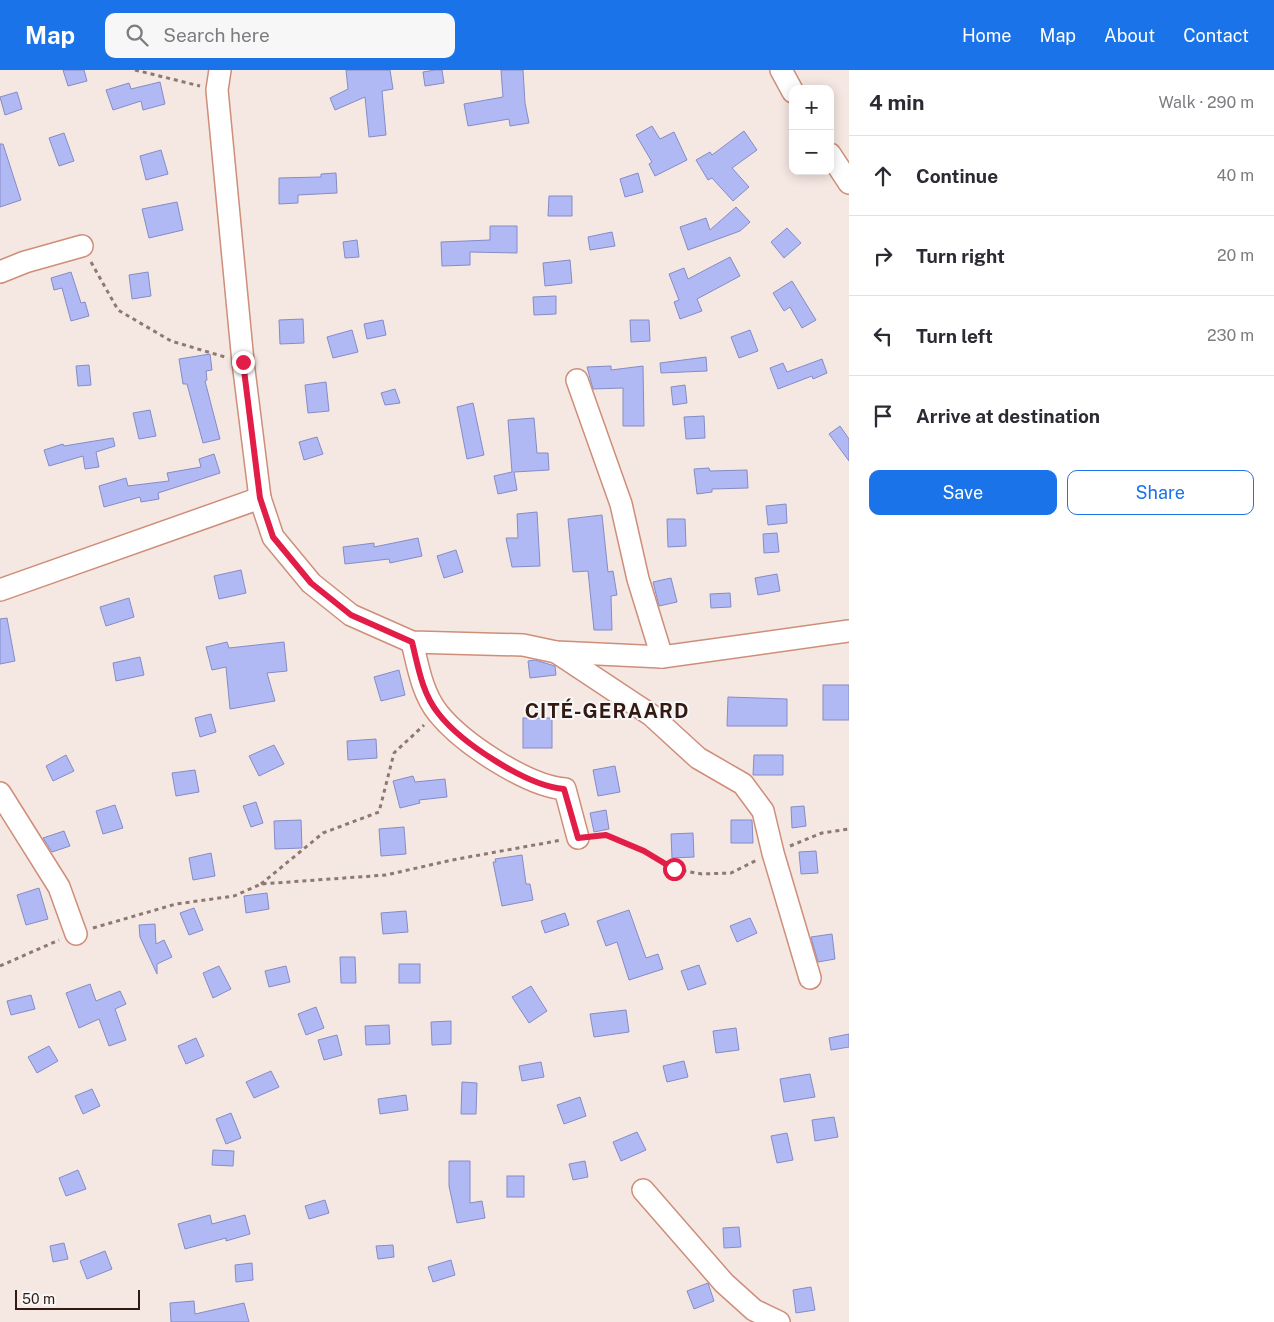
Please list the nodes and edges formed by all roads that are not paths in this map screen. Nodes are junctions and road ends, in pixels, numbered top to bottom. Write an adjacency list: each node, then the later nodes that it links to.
1 (781, 70): 3 (street)
2 (219, 80): 9 (street)
3 (789, 85)
4 (834, 160): 5 (street)
5 (849, 183)
6 (82, 246): 7 (street)
7 (0, 272)
8 (577, 380): 14 (street)
9 (260, 498): 10 (street); 12 (street)
10 (0, 590)
11 (849, 631): 14 (street)
12 (412, 642): 13 (street); 16 (street)
13 (556, 652): 14 (street); 18 (street)
14 (662, 657)
15 (0, 793): 17 (street)
16 (578, 838)
17 (76, 934)
18 (810, 978)
19 (643, 1190): 20 (street)
20 (779, 1322)

